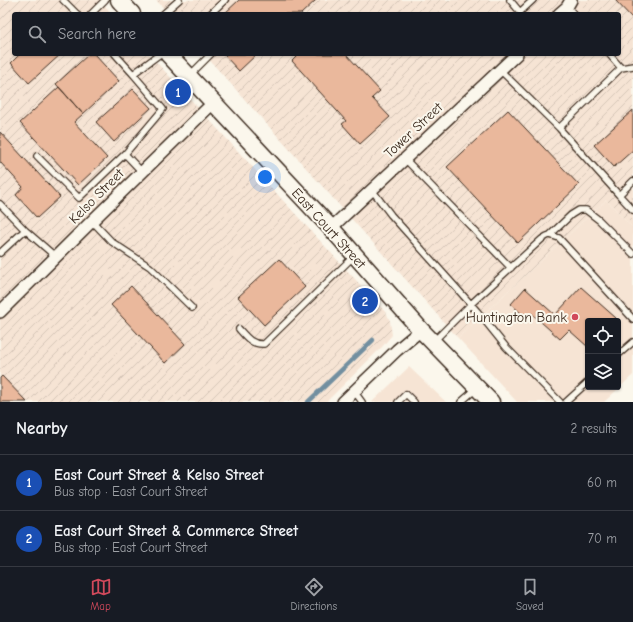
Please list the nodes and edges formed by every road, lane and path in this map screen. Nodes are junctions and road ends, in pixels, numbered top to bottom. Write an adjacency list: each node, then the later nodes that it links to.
1 (63, 0): 8 (lane)
2 (105, 0): 9 (lane)
3 (119, 0): 10 (street)
4 (179, 0): 11 (lane)
5 (225, 0): 12 (lane)
6 (510, 0): 7 (lane)
7 (533, 0)
8 (75, 12)
9 (93, 12)
10 (130, 12)
11 (165, 12)
12 (212, 12)
13 (117, 56): 22 (lane)
14 (166, 56): 22 (lane)
15 (169, 56): 23 (street, East Court Street)
16 (209, 56): 23 (lane)
17 (515, 56): 21 (street, Tower Street)
18 (611, 56): 20 (lane)
19 (633, 66): 20 (lane)
20 (621, 68): 25 (lane)
21 (500, 70): 25 (lane); 28 (street, Tower Street)
22 (133, 74): 26 (lane)
23 (188, 76): 24 (street, East Court Street)
24 (213, 103): 29 (street, Kelso Street); 36 (street, East Court Street)
25 (559, 128): 32 (lane)
26 (125, 154): 27 (lane); 29 (lane)
27 (37, 156)
28 (405, 159): 31 (street, Tower Street); 43 (lane)
29 (142, 172): 35 (street, Kelso Street)
30 (633, 182): 32 (lane)
31 (372, 190): 36 (street, Tower Street); 44 (lane)
32 (619, 195): 34 (lane)
33 (0, 204): 37 (lane)
34 (633, 210)
35 (92, 221): 42 (street, Kelso Street); 45 (lane)
36 (331, 228): 41 (street, East Court Street)
37 (25, 230): 39 (lane); 42 (lane)
38 (550, 235): 40 (lane); 43 (lane); 47 (lane)
39 (0, 253)
40 (633, 254)
41 (354, 256): 48 (lane); 49 (street, East Court Street)
42 (56, 257): 46 (street, Kelso Street)
43 (511, 268): 44 (lane)
44 (471, 304): 50 (lane); 62 (lane)
45 (192, 308)
46 (0, 312)
47 (633, 319)
48 (239, 329)
49 (421, 330): 50 (street, East Court Street); 55 (street)
50 (433, 342): 54 (street, East Court Street)
51 (633, 342): 52 (lane)
52 (619, 354)
53 (585, 385): 63 (lane)
54 (477, 387): 60 (lane); 61 (street, East Court Street)
55 (354, 391): 56 (street); 57 (lane)
56 (343, 402)
57 (362, 402)
58 (398, 402): 59 (lane)
59 (414, 402)
60 (461, 402)
61 (491, 402)
62 (560, 402)
63 (566, 402)

